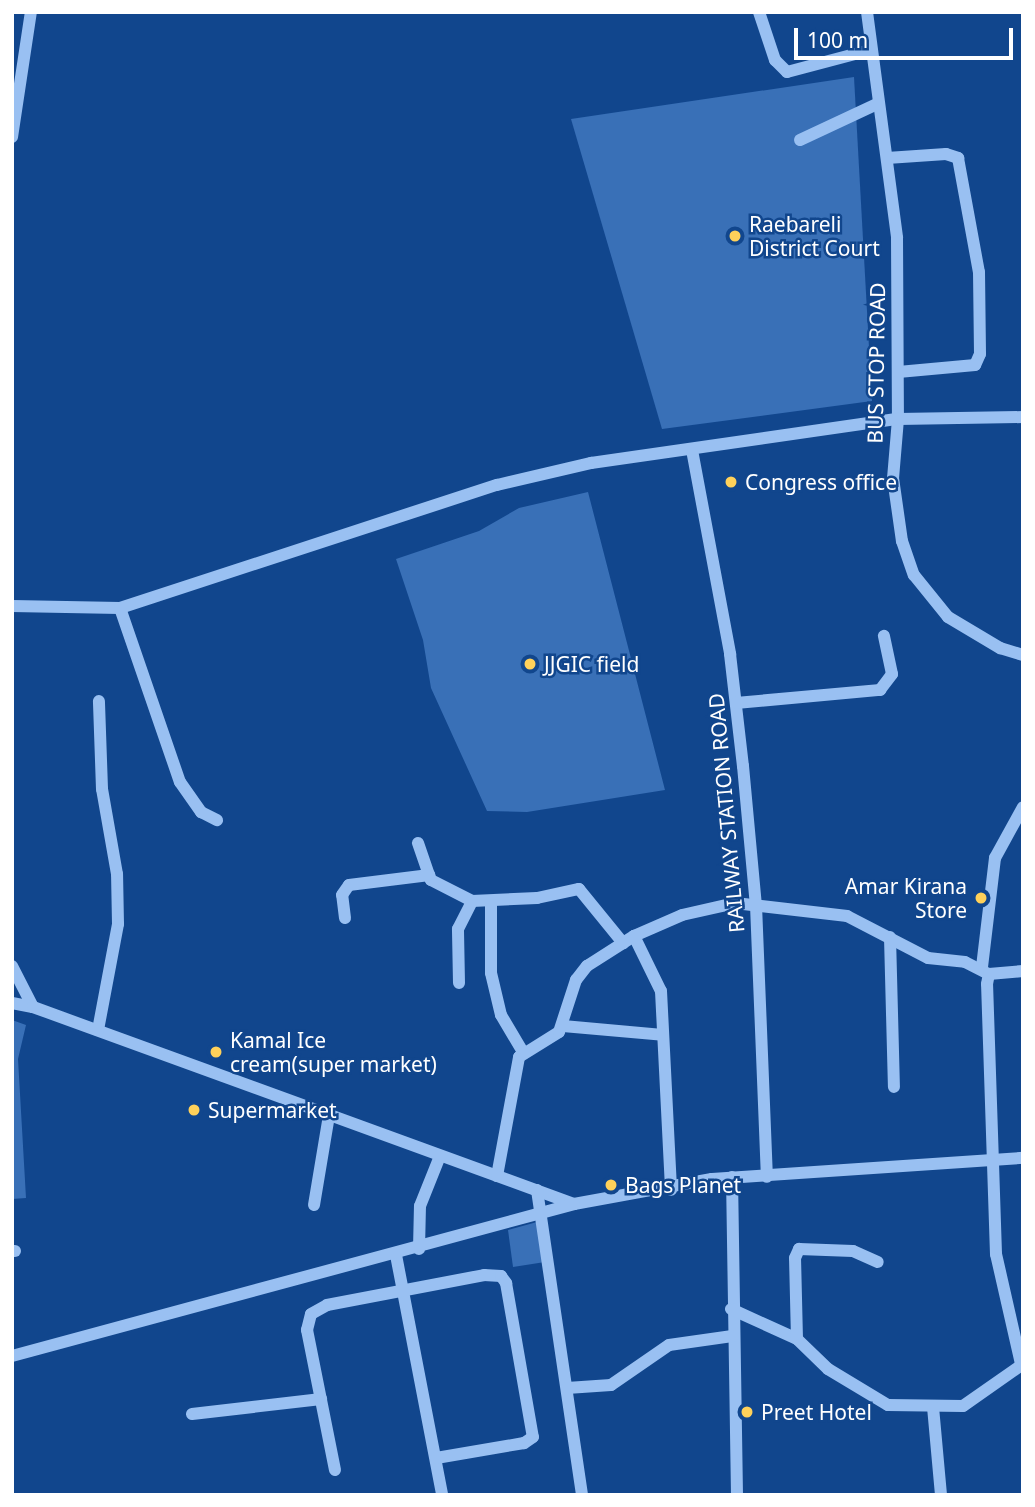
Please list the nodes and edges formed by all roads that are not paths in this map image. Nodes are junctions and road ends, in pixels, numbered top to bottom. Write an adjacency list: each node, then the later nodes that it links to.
1 (31, 12): 6 (street)
2 (759, 12): 4 (street)
3 (867, 12): 4 (street, BUS STOP ROAD)
4 (870, 50): 5 (street, BUS STOP ROAD)
5 (877, 104): 7 (street); 8 (street, BUS STOP ROAD)
6 (12, 137)
7 (800, 140)
8 (887, 158): 9 (street, BUS STOP ROAD); 9 (street)
9 (898, 372): 11 (street, BUS STOP ROAD)
10 (1023, 417): 11 (street)
11 (898, 419): 12 (street); 16 (street, BUS STOP ROAD)
12 (692, 450): 14 (street); 18 (street, RAILWAY STATION ROAD)
13 (12, 606): 14 (street)
14 (120, 608): 20 (street)
15 (884, 636): 18 (street)
16 (1023, 655)
17 (99, 701): 36 (street)
18 (736, 703): 25 (street, RAILWAY STATION ROAD)
19 (1022, 817): 30 (street)
20 (217, 820)
21 (418, 844): 22 (street)
22 (429, 875): 23 (street); 26 (street)
23 (472, 901): 24 (street); 32 (street)
24 (491, 903): 28 (street); 38 (street)
25 (756, 905): 27 (street); 28 (street); 46 (street, RAILWAY STATION ROAD)
26 (345, 918)
27 (890, 937): 30 (street); 39 (street)
28 (628, 940): 35 (street); 37 (street)
29 (12, 966): 34 (street)
30 (985, 970): 31 (street); 43 (street)
31 (1022, 974)
32 (459, 983)
33 (12, 1003): 34 (street)
34 (33, 1007): 36 (street)
35 (562, 1026): 37 (street); 38 (street)
36 (98, 1030): 40 (street)
37 (663, 1035): 48 (street)
38 (523, 1052): 44 (street)
39 (894, 1087)
40 (329, 1115): 41 (street); 50 (street)
41 (440, 1156): 44 (street); 52 (street)
42 (1023, 1158): 43 (street)
43 (996, 1161): 46 (street); 60 (street)
44 (497, 1176): 47 (street)
45 (732, 1177): 46 (street); 48 (street); 56 (street)
46 (767, 1177)
47 (537, 1190): 49 (street); 51 (street)
48 (671, 1190): 49 (street)
49 (574, 1204): 51 (street)
50 (314, 1205)
51 (541, 1213): 52 (street); 61 (street)
52 (419, 1249): 53 (street)
53 (396, 1255): 55 (street); 59 (street)
54 (878, 1262): 58 (street)
55 (407, 1293): 62 (street); 65 (street); 65 (street)
56 (731, 1309): 57 (street); 58 (street)
57 (732, 1336): 61 (street); 69 (street)
58 (797, 1339): 63 (street)
59 (12, 1356)
60 (1022, 1364): 63 (street)
61 (567, 1388): 68 (street)
62 (321, 1399): 64 (street); 66 (street)
63 (933, 1408): 70 (street)
64 (192, 1414)
65 (436, 1458): 67 (street)
66 (335, 1470)
67 (442, 1495)
68 (582, 1495)
69 (737, 1495)
70 (941, 1495)

